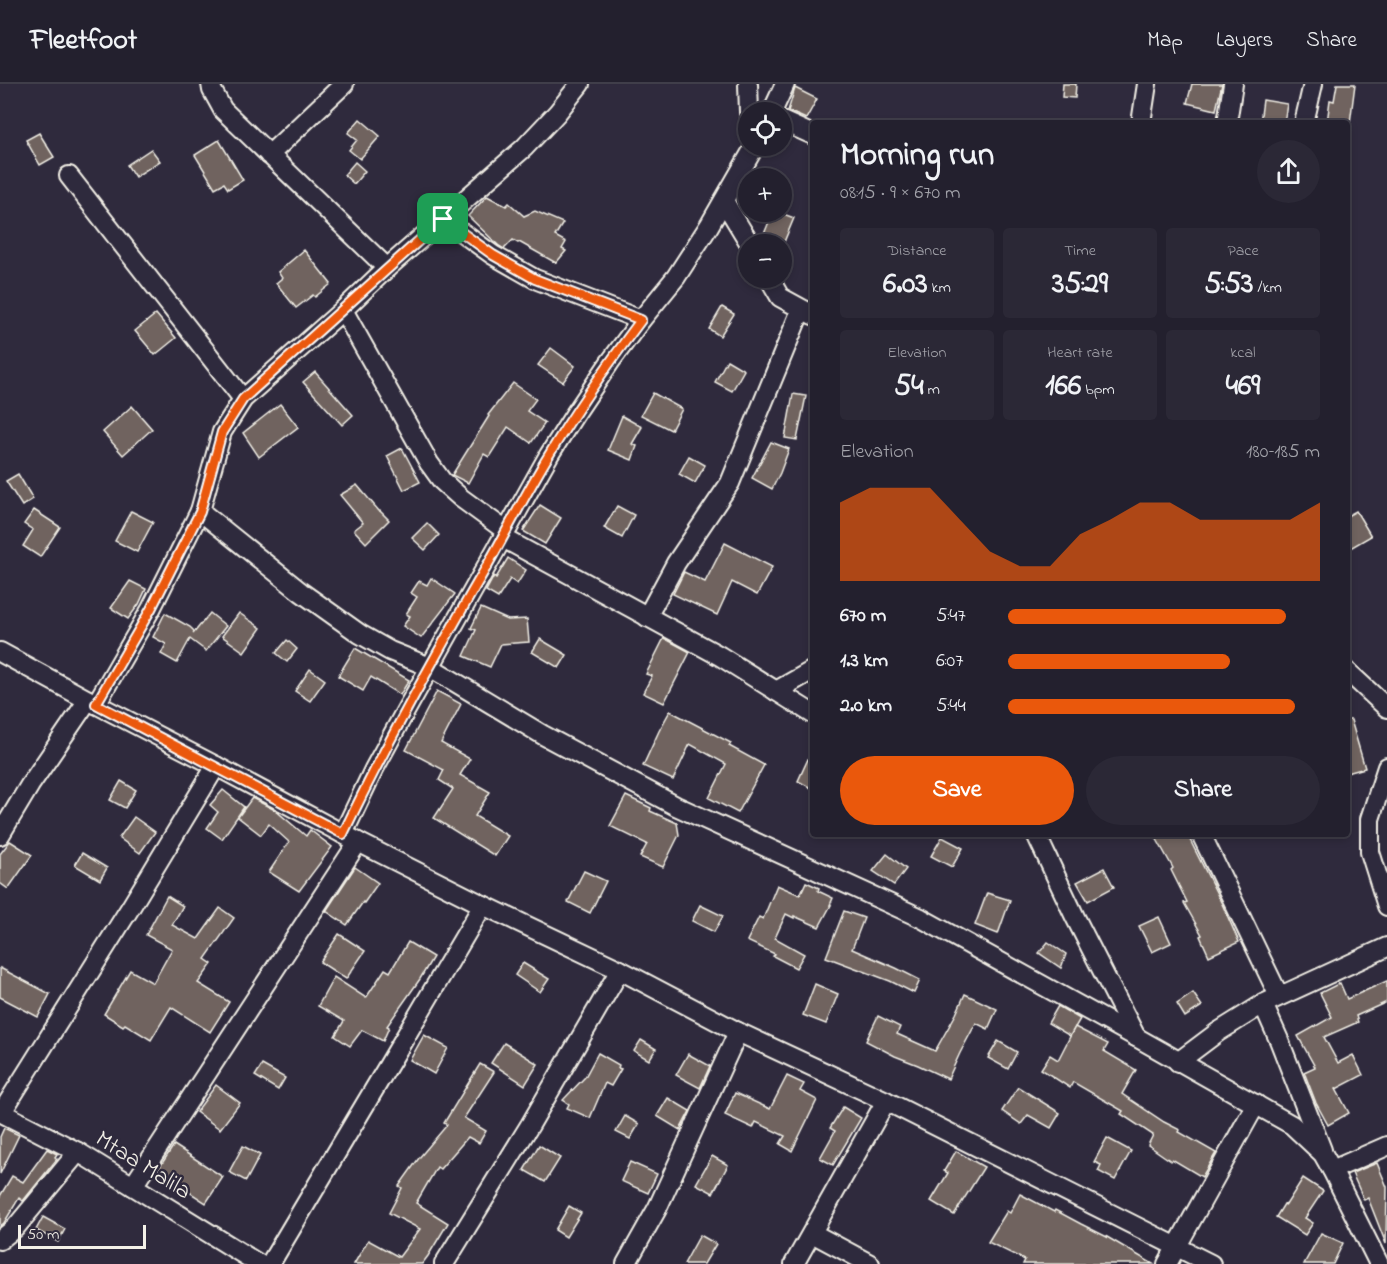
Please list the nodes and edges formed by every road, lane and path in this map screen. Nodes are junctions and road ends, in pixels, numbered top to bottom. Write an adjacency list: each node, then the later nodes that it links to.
1 (211, 84): 16 (street)
2 (344, 84): 16 (street)
3 (580, 84): 20 (street)
4 (748, 84): 9 (street)
5 (785, 84): 10 (street)
6 (1148, 84): 11 (street)
7 (1233, 84): 12 (street)
8 (1313, 84): 13 (street)
9 (749, 102)
10 (777, 102)
11 (1142, 120)
12 (1227, 120)
13 (1305, 120)
14 (792, 126): 15 (street)
15 (810, 134)
16 (269, 155): 22 (street)
17 (748, 156): 19 (street)
18 (69, 176): 27 (street)
19 (724, 201): 21 (street); 26 (street)
20 (443, 219): 22 (street); 26 (street)
21 (744, 234)
22 (387, 268): 24 (street)
23 (775, 288): 25 (street)
24 (343, 310): 27 (street); 29 (street)
25 (807, 313): 30 (street)
26 (641, 320): 29 (street)
27 (243, 399): 28 (street)
28 (200, 512): 32 (street); 36 (street)
29 (504, 534): 30 (street); 32 (street)
30 (647, 616): 35 (street)
31 (0, 652): 36 (street)
32 (430, 667): 44 (street); 51 (street)
33 (810, 672): 35 (street)
34 (1350, 675): 37 (street)
35 (776, 690): 38 (street)
36 (92, 702): 39 (street); 41 (street)
37 (1387, 708)
38 (810, 712)
39 (216, 766): 44 (street); 55 (street)
40 (1387, 767): 46 (street)
41 (0, 835)
42 (1037, 837): 51 (street)
43 (1203, 837): 49 (street)
44 (351, 838): 45 (street); 60 (street)
45 (483, 905): 48 (street); 65 (street)
46 (1387, 906)
47 (1387, 947): 49 (street)
48 (620, 970): 50 (street); 66 (street)
49 (1271, 1000): 52 (street); 58 (street)
50 (738, 1032): 53 (street); 67 (street)
51 (1136, 1037): 52 (street)
52 (1178, 1062): 54 (street)
53 (886, 1101): 61 (street); 63 (street)
54 (1256, 1104): 58 (street); 63 (street)
55 (1, 1112): 57 (street, Mtaa Malila)
56 (1387, 1146): 59 (street)
57 (78, 1152): 60 (street, Mtaa Malila); 62 (street)
58 (1323, 1154): 59 (street)
59 (1332, 1170): 72 (street)
60 (134, 1185): 64 (street, Mtaa Malila)
61 (812, 1233): 68 (street); 69 (street)
62 (0, 1240)
63 (1177, 1246): 70 (street); 71 (street)
64 (259, 1264)
65 (270, 1264)
66 (444, 1264)
67 (626, 1264)
68 (794, 1264)
69 (870, 1264)
70 (1167, 1264)
71 (1211, 1264)
72 (1379, 1264)

